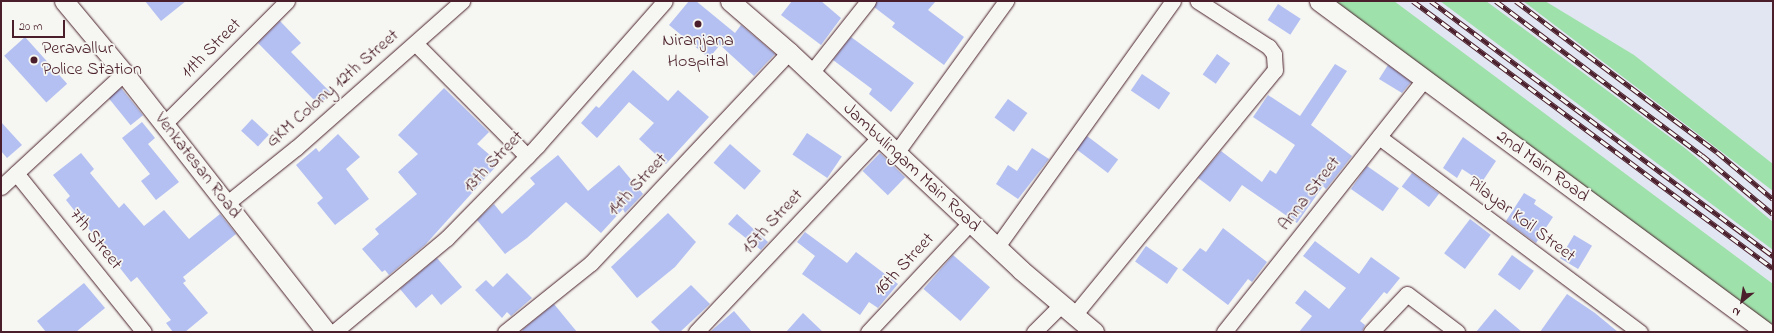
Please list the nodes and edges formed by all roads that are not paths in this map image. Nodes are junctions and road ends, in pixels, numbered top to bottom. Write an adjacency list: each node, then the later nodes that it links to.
1 (64, 1): 13 (street, Venkatesan Road)
2 (287, 1): 16 (street, 11th Street)
3 (462, 1): 11 (street, GKM Colony 12th Street)
4 (665, 1): 20 (street, 13th Street)
5 (730, 1): 12 (street, Jambulingam Main Road)
6 (868, 1): 14 (street)
7 (1006, 1): 19 (street)
8 (1173, 1): 25 (street)
9 (1198, 1): 26 (street)
10 (1318, 1): 15 (street, 2nd Main Road)
11 (416, 44): 20 (street); 23 (street, GKM Colony 12th Street)
12 (789, 52): 14 (street, Jambulingam Main Road); 30 (street, 14th Street)
13 (124, 73): 16 (street, Venkatesan Road); 21 (street)
14 (811, 73): 18 (street, Jambulingam Main Road)
15 (1424, 80): 17 (street, Anna Street); 39 (street, 2nd Main Road)
16 (164, 124): 23 (street, Venkatesan Road)
17 (1379, 137): 35 (street, Anna Street); 38 (street, Pilayar Koil Street)
18 (879, 138): 19 (street, Jambulingam Main Road); 31 (street, 15th Street)
19 (896, 153): 24 (street, Jambulingam Main Road)
20 (527, 156): 29 (street, 13th Street)
21 (16, 172): 22 (street); 27 (street, 7th Street)
22 (1, 187)
23 (226, 204): 28 (street, Venkatesan Road)
24 (970, 223): 25 (street, Jambulingam Main Road); 32 (street, 16th Street)
25 (996, 248): 26 (street, Jambulingam Main Road)
26 (1068, 309): 33 (street); 34 (street, Jambulingam Main Road)
27 (144, 332)
28 (326, 332)
29 (334, 332)
30 (505, 332)
31 (696, 332)
32 (868, 332)
33 (1034, 332)
34 (1094, 332)
35 (1224, 332)
36 (1372, 332): 37 (street)
37 (1457, 332)
38 (1640, 332)
39 (1766, 332)

